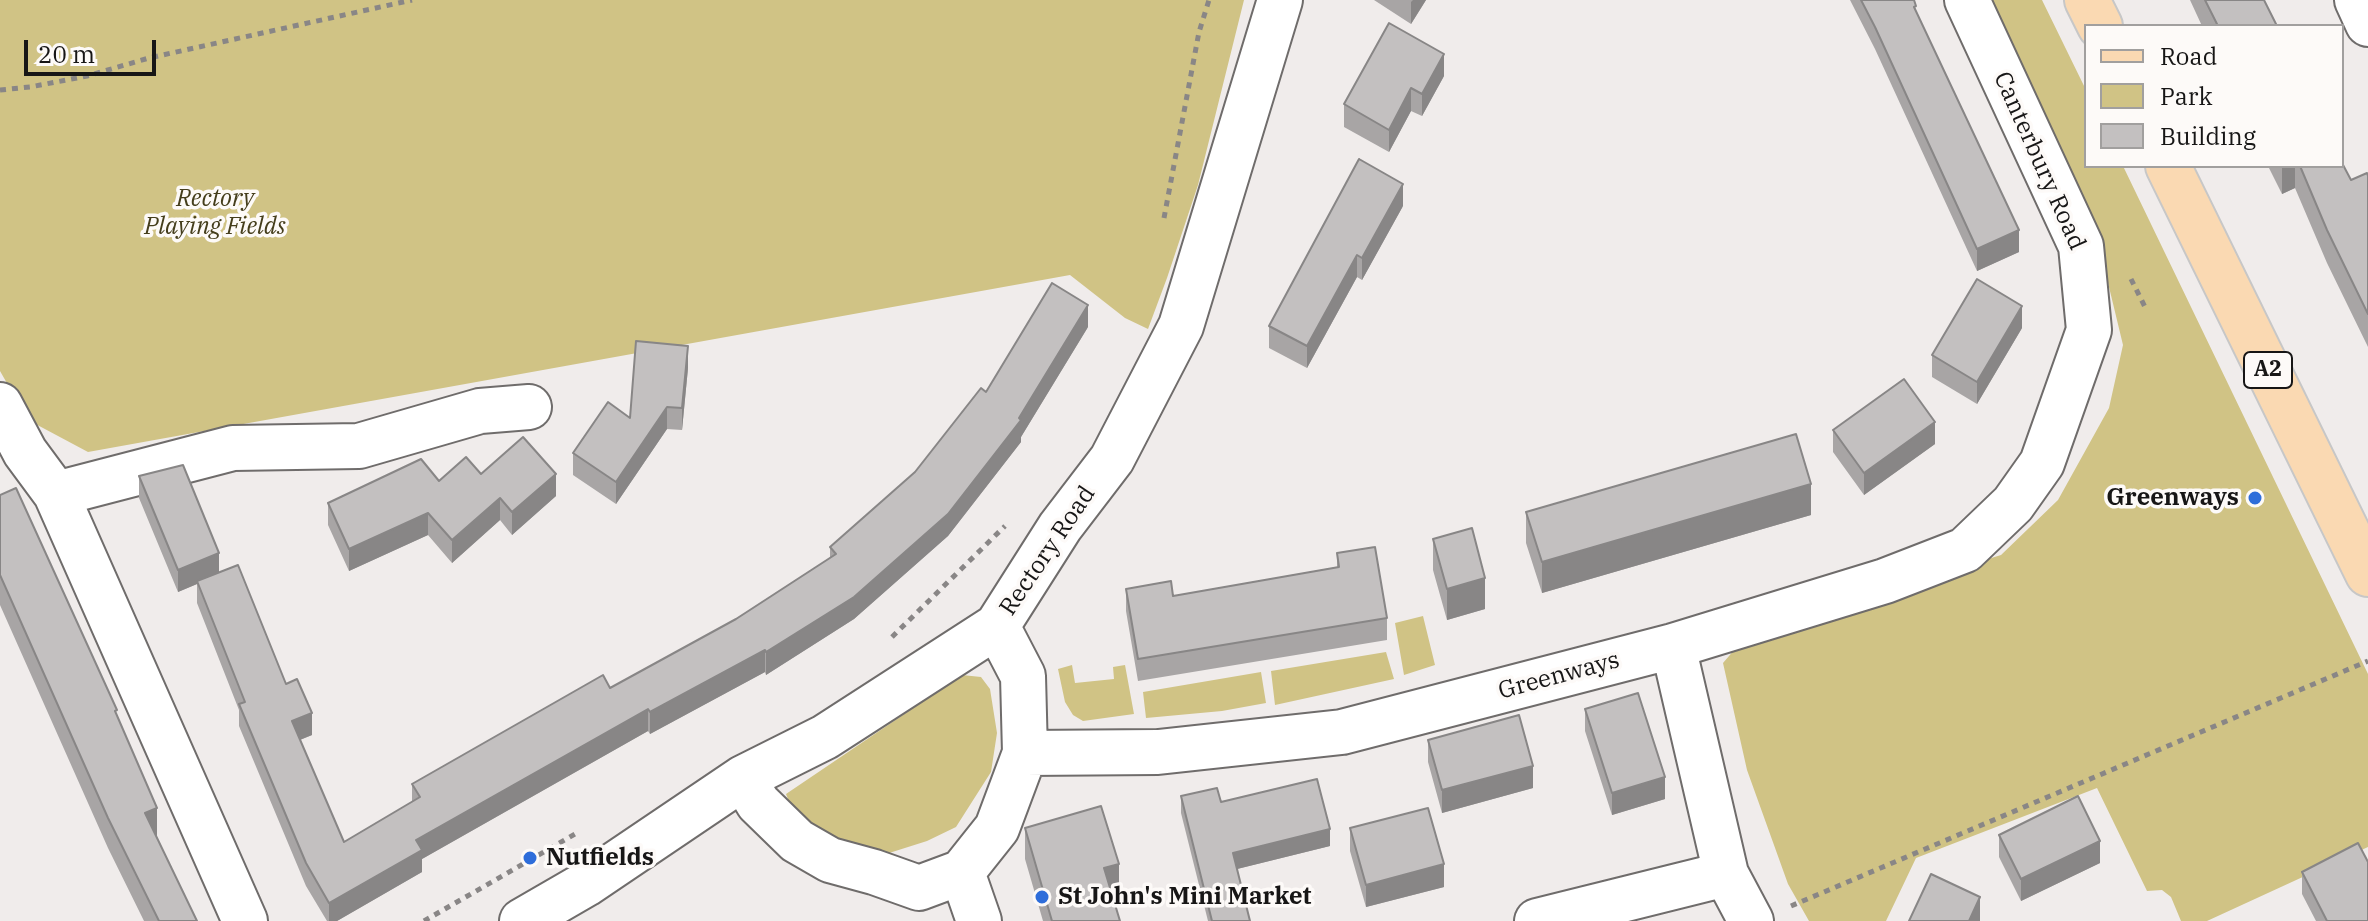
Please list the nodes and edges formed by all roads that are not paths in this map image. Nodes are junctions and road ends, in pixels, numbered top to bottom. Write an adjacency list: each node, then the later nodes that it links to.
1 (1280, 0): 13 (street, Rectory Road)
2 (1967, 0): 10 (street, Canterbury Road)
3 (2087, 0): 5 (main road)
4 (2357, 0): 6 (street)
5 (2099, 24)
6 (2368, 24)
7 (2169, 168): 12 (main road, A2)
8 (0, 405): 11 (street)
9 (529, 407): 11 (street)
10 (2042, 463): 14 (street, Greenways)
11 (56, 494): 20 (street)
12 (2368, 574)
13 (997, 626): 15 (street); 16 (street, Rectory Road)
14 (1673, 646): 15 (street, Greenways); 18 (street)
15 (1025, 753): 17 (street)
16 (743, 778): 17 (street); 21 (street, Rectory Road)
17 (962, 872): 22 (street)
18 (1726, 874): 19 (street); 23 (street)
19 (1769, 914)
20 (245, 921)
21 (522, 921)
22 (979, 921)
23 (1537, 921)

